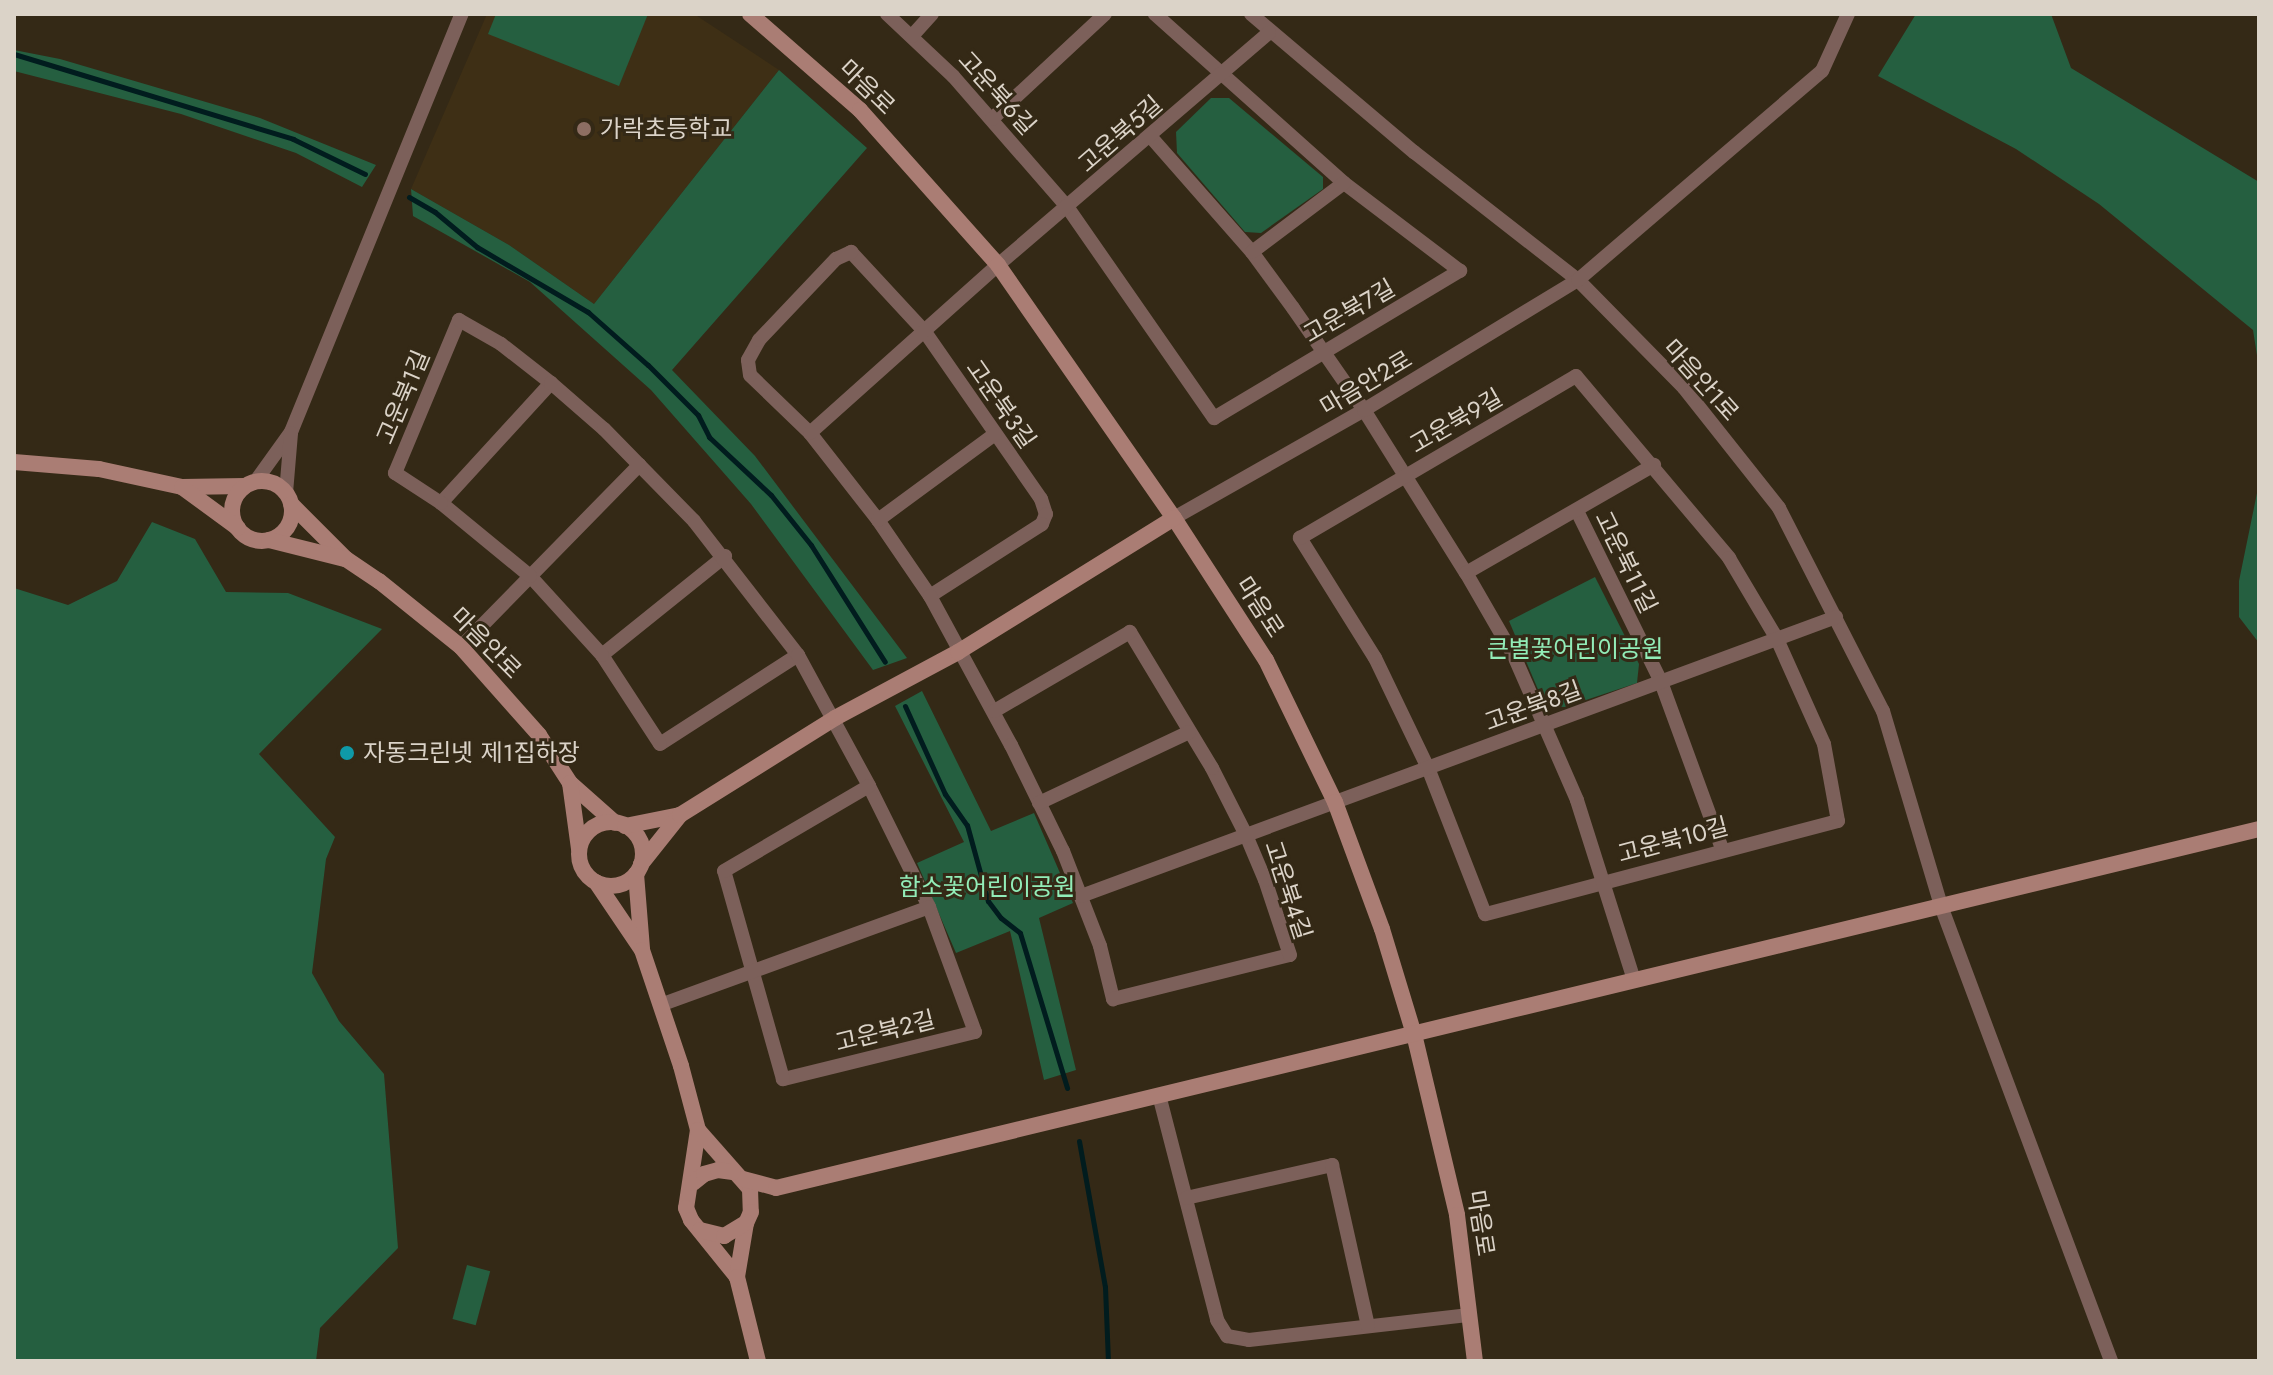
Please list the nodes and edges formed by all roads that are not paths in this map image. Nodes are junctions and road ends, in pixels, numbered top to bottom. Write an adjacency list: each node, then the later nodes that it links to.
1 (462, 14): 24 (street)
2 (750, 14): 9 (street, 마음로)
3 (887, 14): 11 (street, 고운북6길)
4 (932, 14): 11 (street)
5 (1105, 14): 13 (street)
6 (1155, 14): 12 (street)
7 (1251, 14): 10 (street, 마음안1로)
8 (1848, 14): 19 (street, 마음안2로)
9 (769, 19): 18 (street, 마음로)
10 (1269, 33): 12 (street, 고운북5길); 19 (street, 마음안1로)
11 (912, 36): 13 (street, 고운북6길)
12 (1220, 75): 14 (street, 고운북5길); 15 (street, 고운북7길)
13 (992, 119): 16 (street, 고운북6길)
14 (1150, 136): 16 (street, 고운북5길); 17 (street)
15 (1344, 183): 17 (street); 21 (street, 고운북7길)
16 (1068, 208): 18 (street, 고운북5길); 21 (street, 고운북7길)
17 (1252, 252): 21 (street)
18 (998, 265): 20 (street, 고운북5길); 36 (street, 마음로)
19 (1578, 280): 23 (street, 마음안2로); 45 (street, 마음안1로)
20 (925, 332): 25 (street, 고운북5길); 25 (street, 고운북3길); 26 (street, 고운북3길)
21 (1323, 351): 23 (street)
22 (551, 383): 28 (street, 고운북1길); 34 (street); 34 (street, 고운북1길)
23 (1364, 410): 30 (street); 36 (street, 마음안2로)
24 (291, 432): 31 (street); 33 (street)
25 (810, 433): 37 (street, 고운북3길)
26 (995, 434): 37 (street); 44 (street, 고운북3길)
27 (14, 462): 32 (street)
28 (639, 465): 40 (street, 고운북1길); 43 (street)
29 (1654, 465): 30 (street, 고운북9길); 35 (street); 46 (street, 고운북9길)
30 (1406, 476): 42 (street); 56 (street, 고운북9길)
31 (250, 484): 32 (street); 33 (street); 38 (street)
32 (182, 487): 38 (street)
33 (289, 498): 39 (street); 41 (street)
34 (441, 503): 43 (street, 고운북1길)
35 (1577, 511): 42 (street, 고운북11길); 51 (street, 고운북11길)
36 (1174, 518): 48 (street); 59 (street, 마음로)
37 (878, 520): 44 (street, 고운북3길)
38 (238, 528): 39 (street)
39 (269, 540): 41 (street)
40 (725, 556): 49 (street); 50 (street, 고운북1길)
41 (346, 559): 47 (street, 마음안로)
42 (1466, 573): 54 (street)
43 (530, 576): 47 (street); 49 (street, 고운북1길)
44 (930, 596): 48 (street, 고운북4길)
45 (1836, 617): 46 (street, 고운북8길); 71 (street, 마음안1로)
46 (1777, 639): 51 (street, 고운북8길); 65 (street, 고운북10길)
47 (461, 647): 57 (street, 마음안로)
48 (958, 652): 52 (street, 고운북4길); 53 (street)
49 (602, 655): 50 (street, 고운북1길)
50 (798, 655): 53 (street, 고운북1길)
51 (1661, 682): 54 (street, 고운북8길); 65 (street, 고운북11길)
52 (994, 711): 55 (street, 고운북4길); 60 (street, 고운북4길)
53 (835, 718): 58 (street, 고운북2길); 61 (street)
54 (1543, 725): 56 (street, 고운북8길); 68 (street)
55 (1189, 732): 60 (street); 64 (street, 고운북4길)
56 (1428, 768): 59 (street, 고운북8길); 68 (street, 고운북10길)
57 (570, 783): 62 (street); 66 (street)
58 (869, 786): 72 (street, 고운북2길); 74 (street, 고운북2길)
59 (1335, 802): 64 (street, 고운북8길); 77 (street, 마음로)
60 (1039, 803): 70 (street, 고운북4길)
61 (680, 815): 62 (street); 67 (street)
62 (620, 824): 66 (street); 67 (street)
63 (2259, 829): 71 (street)
64 (1246, 835): 70 (street, 고운북8길); 70 (street, 고운북4길)
65 (1722, 849): 68 (street, 고운북10길)
66 (580, 851): 69 (street)
67 (639, 869): 69 (street); 73 (street)
68 (1603, 881): 75 (street)
69 (596, 882): 73 (street)
70 (1081, 896)
71 (1941, 906): 75 (street); 91 (street, 마음안1로)
72 (929, 907): 74 (street); 74 (street, 고운북2길)
73 (642, 950): 76 (street)
74 (752, 974): 76 (street)
75 (1634, 980): 77 (street)
76 (663, 1004): 79 (street)
77 (1414, 1034): 78 (street); 87 (street, 마음로)
78 (1159, 1095): 82 (street); 83 (street)
79 (698, 1130): 80 (street); 81 (street)
80 (738, 1176): 81 (street); 82 (street); 84 (street)
81 (693, 1183): 85 (street)
82 (776, 1188): 84 (street)
83 (1186, 1198): 88 (street); 88 (street)
84 (749, 1218): 85 (street); 86 (street)
85 (700, 1230): 86 (street)
86 (737, 1277): 89 (street)
87 (1470, 1315): 88 (street); 90 (street, 마음로)
88 (1368, 1326)
89 (758, 1361)
90 (1475, 1361)
91 (2111, 1361)

